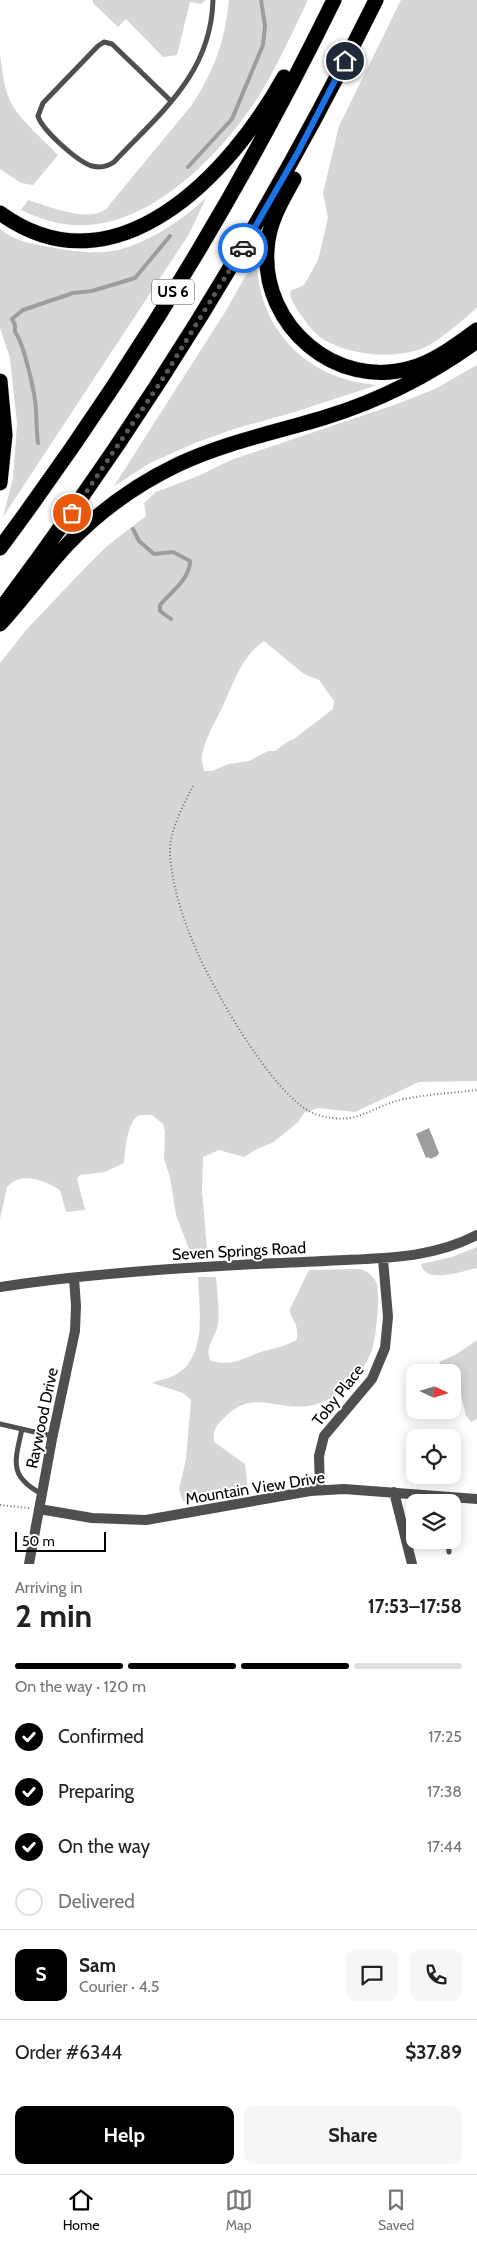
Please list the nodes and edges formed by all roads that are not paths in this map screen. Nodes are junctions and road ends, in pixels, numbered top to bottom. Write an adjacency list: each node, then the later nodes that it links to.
1 (213, 0): 6 (lane)
2 (334, 0): 4 (highway, US 6)
3 (376, 0): 5 (highway, US 6)
4 (324, 21): 7 (highway); 12 (highway, US 6)
5 (339, 74): 8 (highway); 13 (highway, US 6)
6 (171, 101): 6 (lane)
7 (0, 213)
8 (477, 330)
9 (477, 341): 14 (highway)
10 (0, 381): 11 (highway)
11 (0, 483)
12 (0, 548)
13 (0, 610)
14 (0, 624)
15 (477, 1235): 16 (street, Seven Springs Road)
16 (383, 1259): 17 (street, Seven Springs Road); 22 (street, Toby Place)
17 (74, 1278): 18 (street, Seven Springs Road); 21 (street, Raywood Drive)
18 (0, 1287)
19 (0, 1424): 20 (lane)
20 (22, 1429): 21 (lane); 24 (lane)
21 (52, 1436): 24 (street, Raywood Drive)
22 (320, 1490): 23 (street, Mountain View Drive); 28 (street, Mountain View Drive)
23 (394, 1492): 25 (street, Mountain View Drive); 32 (street)
24 (42, 1494): 28 (street, Raywood Drive)
25 (408, 1494)
26 (461, 1498): 27 (street, Mountain View Drive)
27 (477, 1498)
28 (39, 1509): 31 (street, Raywood Drive)
29 (449, 1549): 30 (lane)
30 (449, 1552)
31 (28, 1564)
32 (412, 1564)

